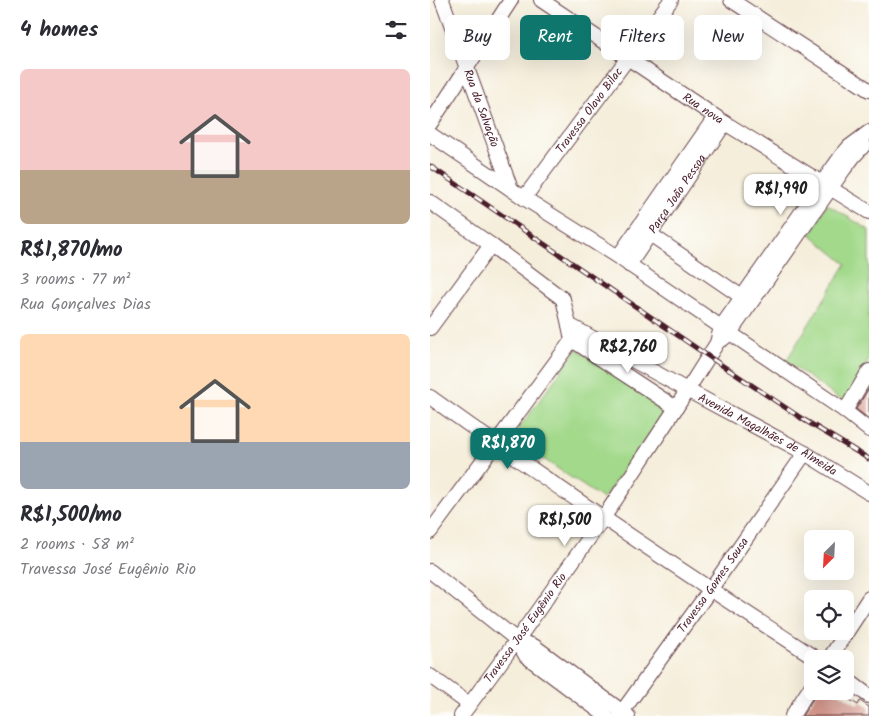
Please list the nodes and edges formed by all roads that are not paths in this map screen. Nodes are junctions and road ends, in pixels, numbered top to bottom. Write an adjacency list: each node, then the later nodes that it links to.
1 (442, 0): 10 (street, Rua da Salvação)
2 (510, 0): 10 (street)
3 (541, 0): 7 (street, Rua nova)
4 (671, 0): 6 (street, Travessa Olavo Bilac)
5 (732, 0): 11 (street)
6 (660, 15)
7 (601, 41)
8 (627, 60): 19 (street, Travessa Olavo Bilac)
9 (630, 60): 12 (street, Rua nova)
10 (467, 66): 13 (street); 18 (street, Rua da Salvação)
11 (869, 90)
12 (720, 120): 17 (street, Rua nova); 22 (street, Parça João Pessoa); 24 (street, Parça João Pessoa)
13 (430, 124)
14 (869, 132): 17 (street)
15 (430, 134): 18 (street)
16 (869, 141): 17 (street)
17 (826, 186): 21 (street, Rua nova); 25 (street); 28 (street)
18 (511, 189): 19 (street)
19 (524, 198): 24 (street)
20 (430, 202): 23 (street)
21 (869, 212)
22 (650, 234): 24 (street, Parça João Pessoa); 25 (street)
23 (491, 245): 26 (street); 27 (street)
24 (624, 261): 28 (street)
25 (742, 297): 28 (street)
26 (569, 325): 29 (street); 31 (street, Avenida Magalhães de Almeida)
27 (430, 328)
28 (726, 330): 31 (street, Travessa José Eugênio Rio); 34 (street)
29 (572, 340): 33 (street); 36 (street)
30 (869, 371): 34 (street)
31 (687, 390): 33 (street, Travessa José Eugênio Rio); 37 (street, Avenida Magalhães de Almeida)
32 (430, 396): 36 (street)
33 (676, 408): 39 (street, Travessa José Eugênio Rio)
34 (845, 412): 35 (street)
35 (869, 430)
36 (496, 444): 39 (street); 40 (street)
37 (806, 453): 38 (street, Avenida Magalhães de Almeida); 42 (street, Travessa Gomes Sousa)
38 (869, 493)
39 (604, 517): 42 (street); 44 (street, Travessa José Eugênio Rio)
40 (430, 532)
41 (431, 574): 44 (street)
42 (710, 590): 46 (street); 52 (street, Travessa Gomes Sousa)
43 (869, 598): 45 (street)
44 (517, 640): 51 (street, Travessa José Eugênio Rio); 52 (street); 54 (street)
45 (835, 650)
46 (804, 651)
47 (430, 676): 51 (street)
48 (854, 685): 49 (street)
49 (869, 696)
50 (804, 697): 55 (street)
51 (470, 704): 53 (street, Travessa José Eugênio Rio)
52 (623, 715)
53 (461, 716)
54 (606, 716)
55 (792, 716)

